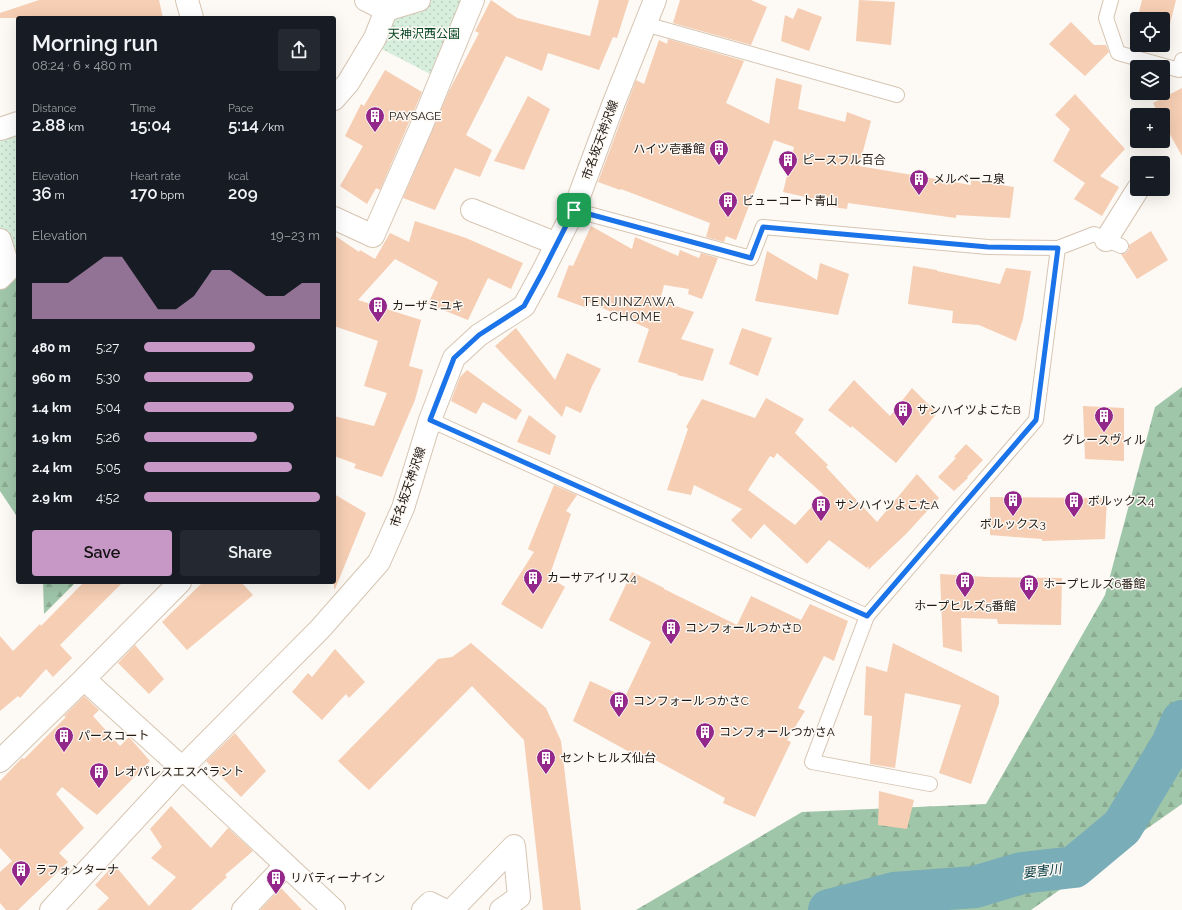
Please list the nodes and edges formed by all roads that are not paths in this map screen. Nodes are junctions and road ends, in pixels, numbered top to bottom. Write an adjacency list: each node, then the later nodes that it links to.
1 (186, 0): 8 (street)
2 (366, 0): 7 (street)
3 (419, 0): 7 (street)
4 (473, 0): 18 (street)
5 (655, 0): 9 (street, 市名坂天神沢線)
6 (1111, 0): 10 (lane)
7 (386, 10): 12 (street)
8 (191, 16)
9 (645, 24): 11 (lane); 17 (street, 市名坂天神沢線)
10 (1182, 60)
11 (897, 95)
12 (336, 97)
13 (16, 124): 14 (street)
14 (0, 128)
15 (1135, 196): 20 (street)
16 (472, 210): 21 (street)
17 (574, 210): 21 (street, 市名坂天神沢線); 22 (lane)
18 (336, 219)
19 (0, 240): 23 (street)
20 (1113, 243): 22 (lane)
21 (557, 244): 24 (street, 市名坂天神沢線)
22 (1058, 248): 26 (lane)
23 (0, 278)
24 (430, 420): 26 (lane); 29 (street, 市名坂天神沢線)
25 (178, 584): 27 (street)
26 (867, 616): 30 (lane)
27 (84, 679): 28 (street); 29 (street)
28 (0, 761)
29 (182, 768): 31 (street); 32 (street, 市名坂天神沢線)
30 (930, 784)
31 (286, 865): 33 (street); 34 (street)
32 (51, 910)
33 (243, 910)
34 (334, 910)
35 (423, 910): 36 (street)
36 (444, 910)
37 (452, 910): 38 (street)
38 (501, 910)

